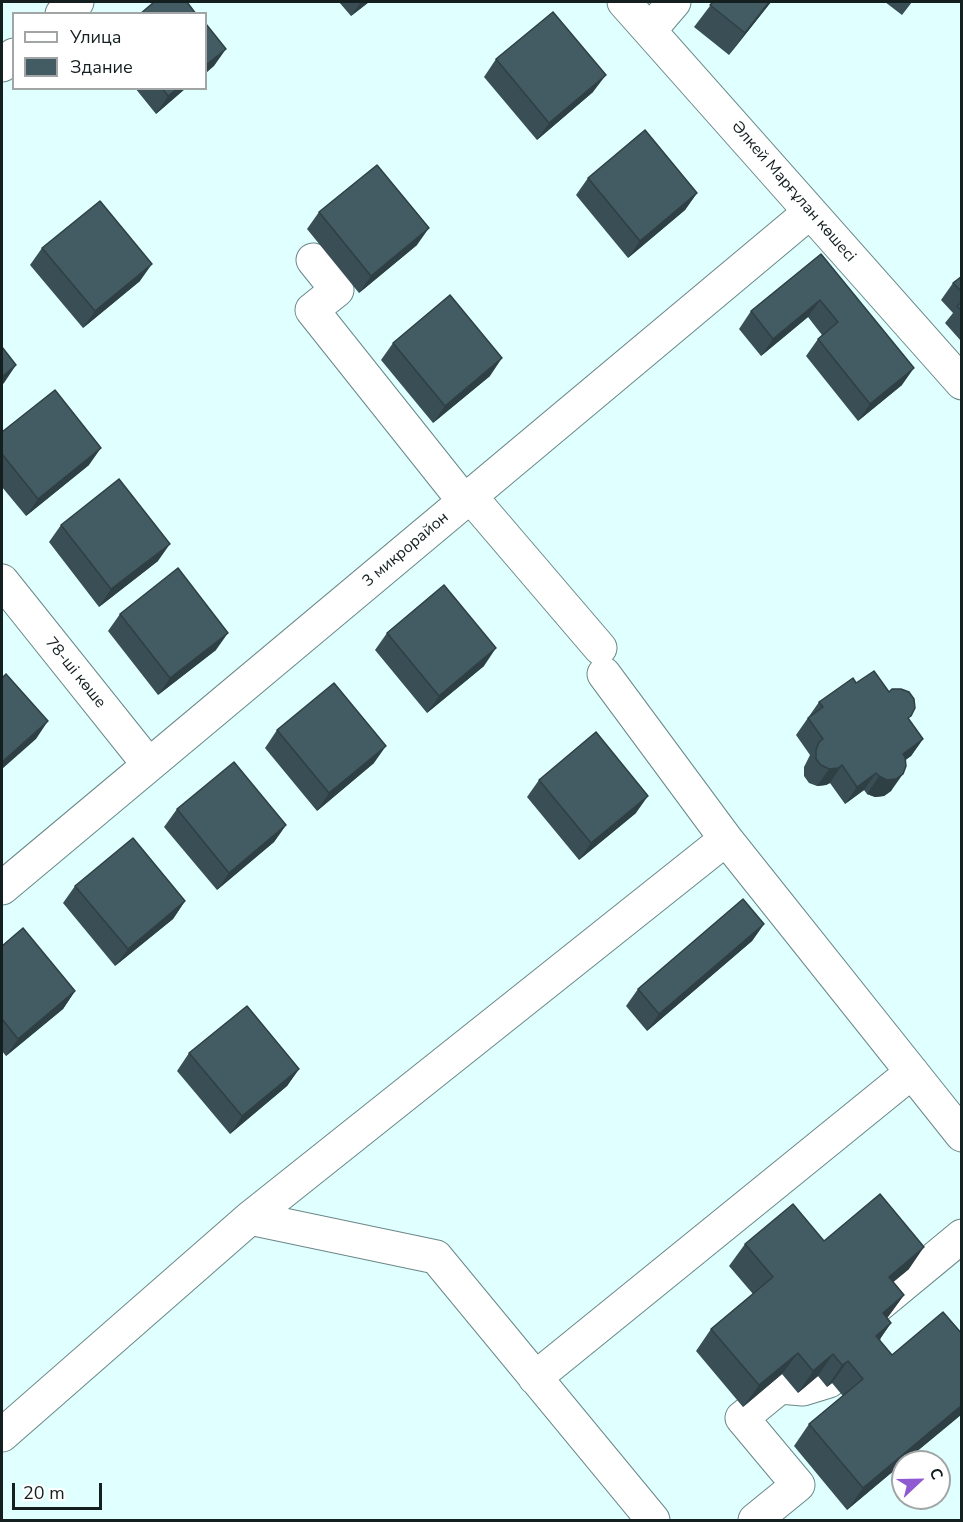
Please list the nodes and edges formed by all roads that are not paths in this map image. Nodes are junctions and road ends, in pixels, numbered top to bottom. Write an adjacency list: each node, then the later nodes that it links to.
1 (76, 2): 4 (street)
2 (624, 2): 5 (street, Әлкей Марғұлан көшесі)
3 (674, 2): 5 (street)
4 (64, 12)
5 (650, 30): 6 (street, Әлкей Марғұлан көшесі)
6 (810, 212): 8 (street, Әлкей Марғұлан көшесі); 9 (street, 3 микрорайон)
7 (313, 260): 9 (street)
8 (962, 383)
9 (467, 499): 11 (street, 3 микрорайон); 12 (street)
10 (2, 581): 11 (street, 78-ші көше)
11 (149, 765): 13 (street, 3 микрорайон)
12 (726, 839): 14 (street); 16 (street)
13 (2, 888)
14 (912, 1072): 15 (street); 18 (street)
15 (962, 1135)
16 (250, 1218): 18 (street); 19 (street)
17 (962, 1236): 21 (street)
18 (535, 1377): 20 (street)
19 (2, 1435)
20 (653, 1521)
21 (755, 1521)

